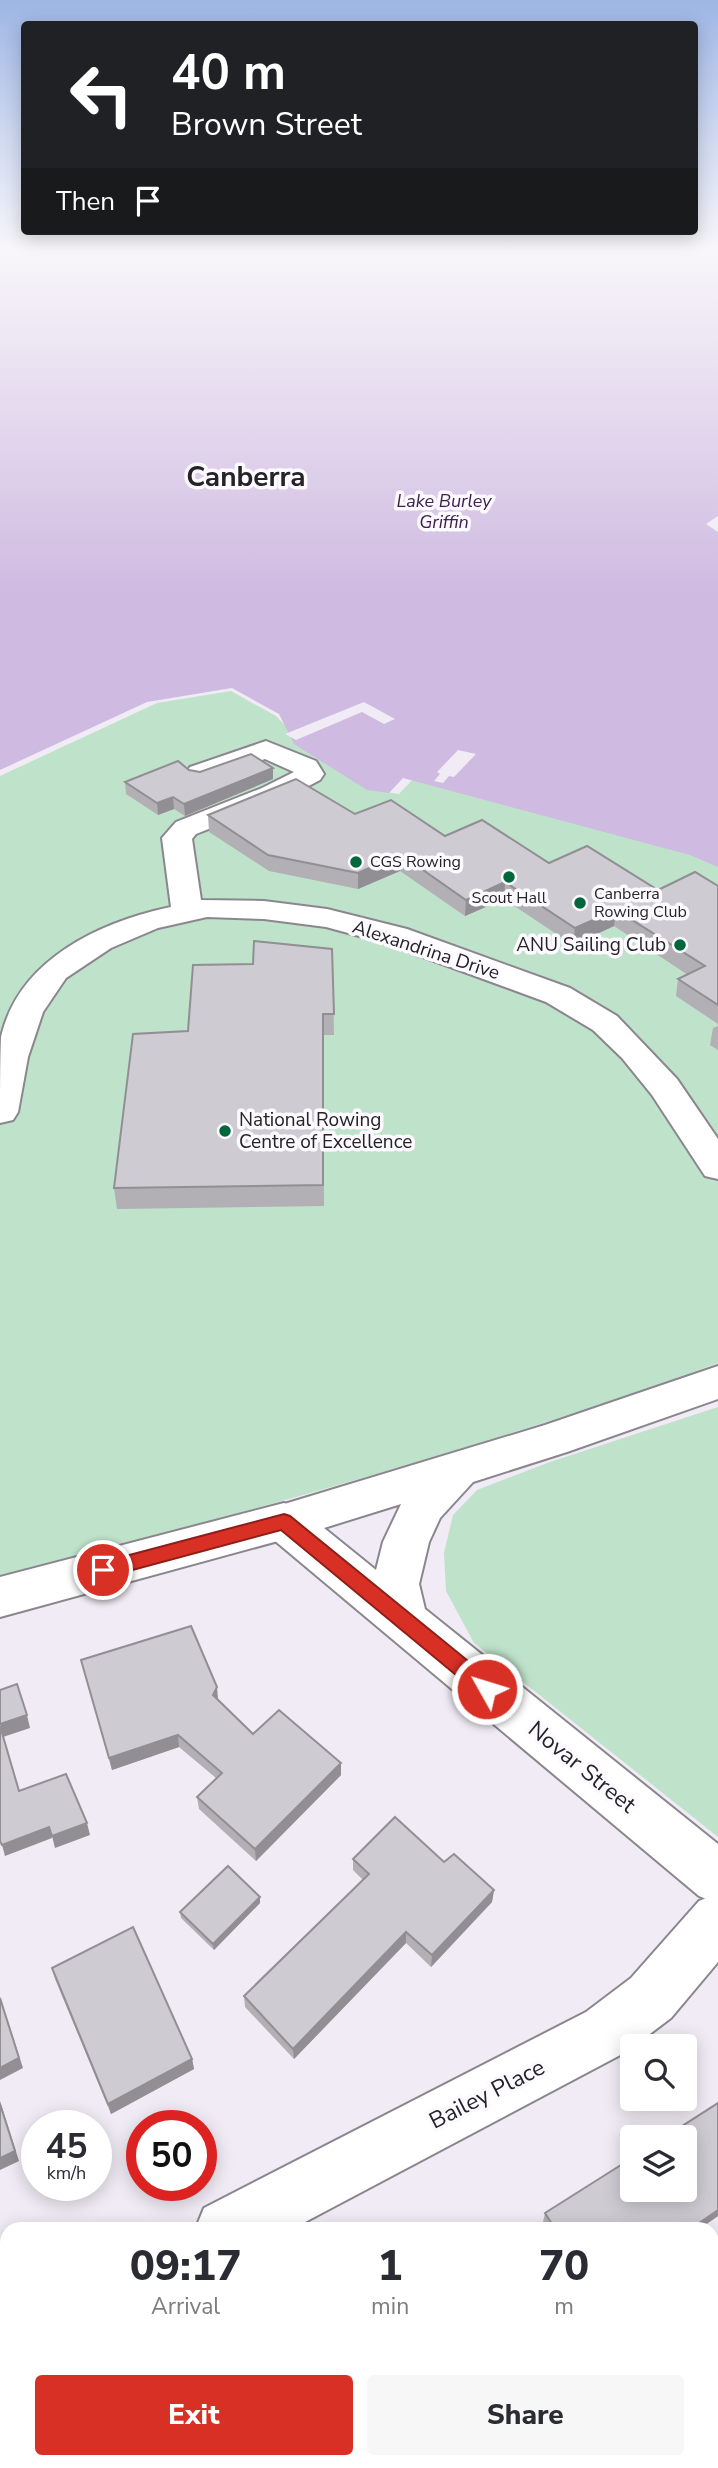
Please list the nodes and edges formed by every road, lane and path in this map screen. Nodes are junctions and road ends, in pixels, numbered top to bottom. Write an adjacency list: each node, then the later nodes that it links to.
1 (201, 773): 2 (street)
2 (187, 911): 3 (street, Alexandrina Drive); 4 (street, Alexandrina Drive)
3 (1, 1102)
4 (718, 1167)
5 (718, 1382): 6 (street)
6 (458, 1468): 7 (street); 9 (street)
7 (284, 1522): 8 (street); 9 (street, Novar Street)
8 (0, 1597)
9 (403, 1620): 10 (street, Novar Street)
10 (718, 1878)
11 (718, 1920): 12 (street, Bailey Place)
12 (241, 2222)

